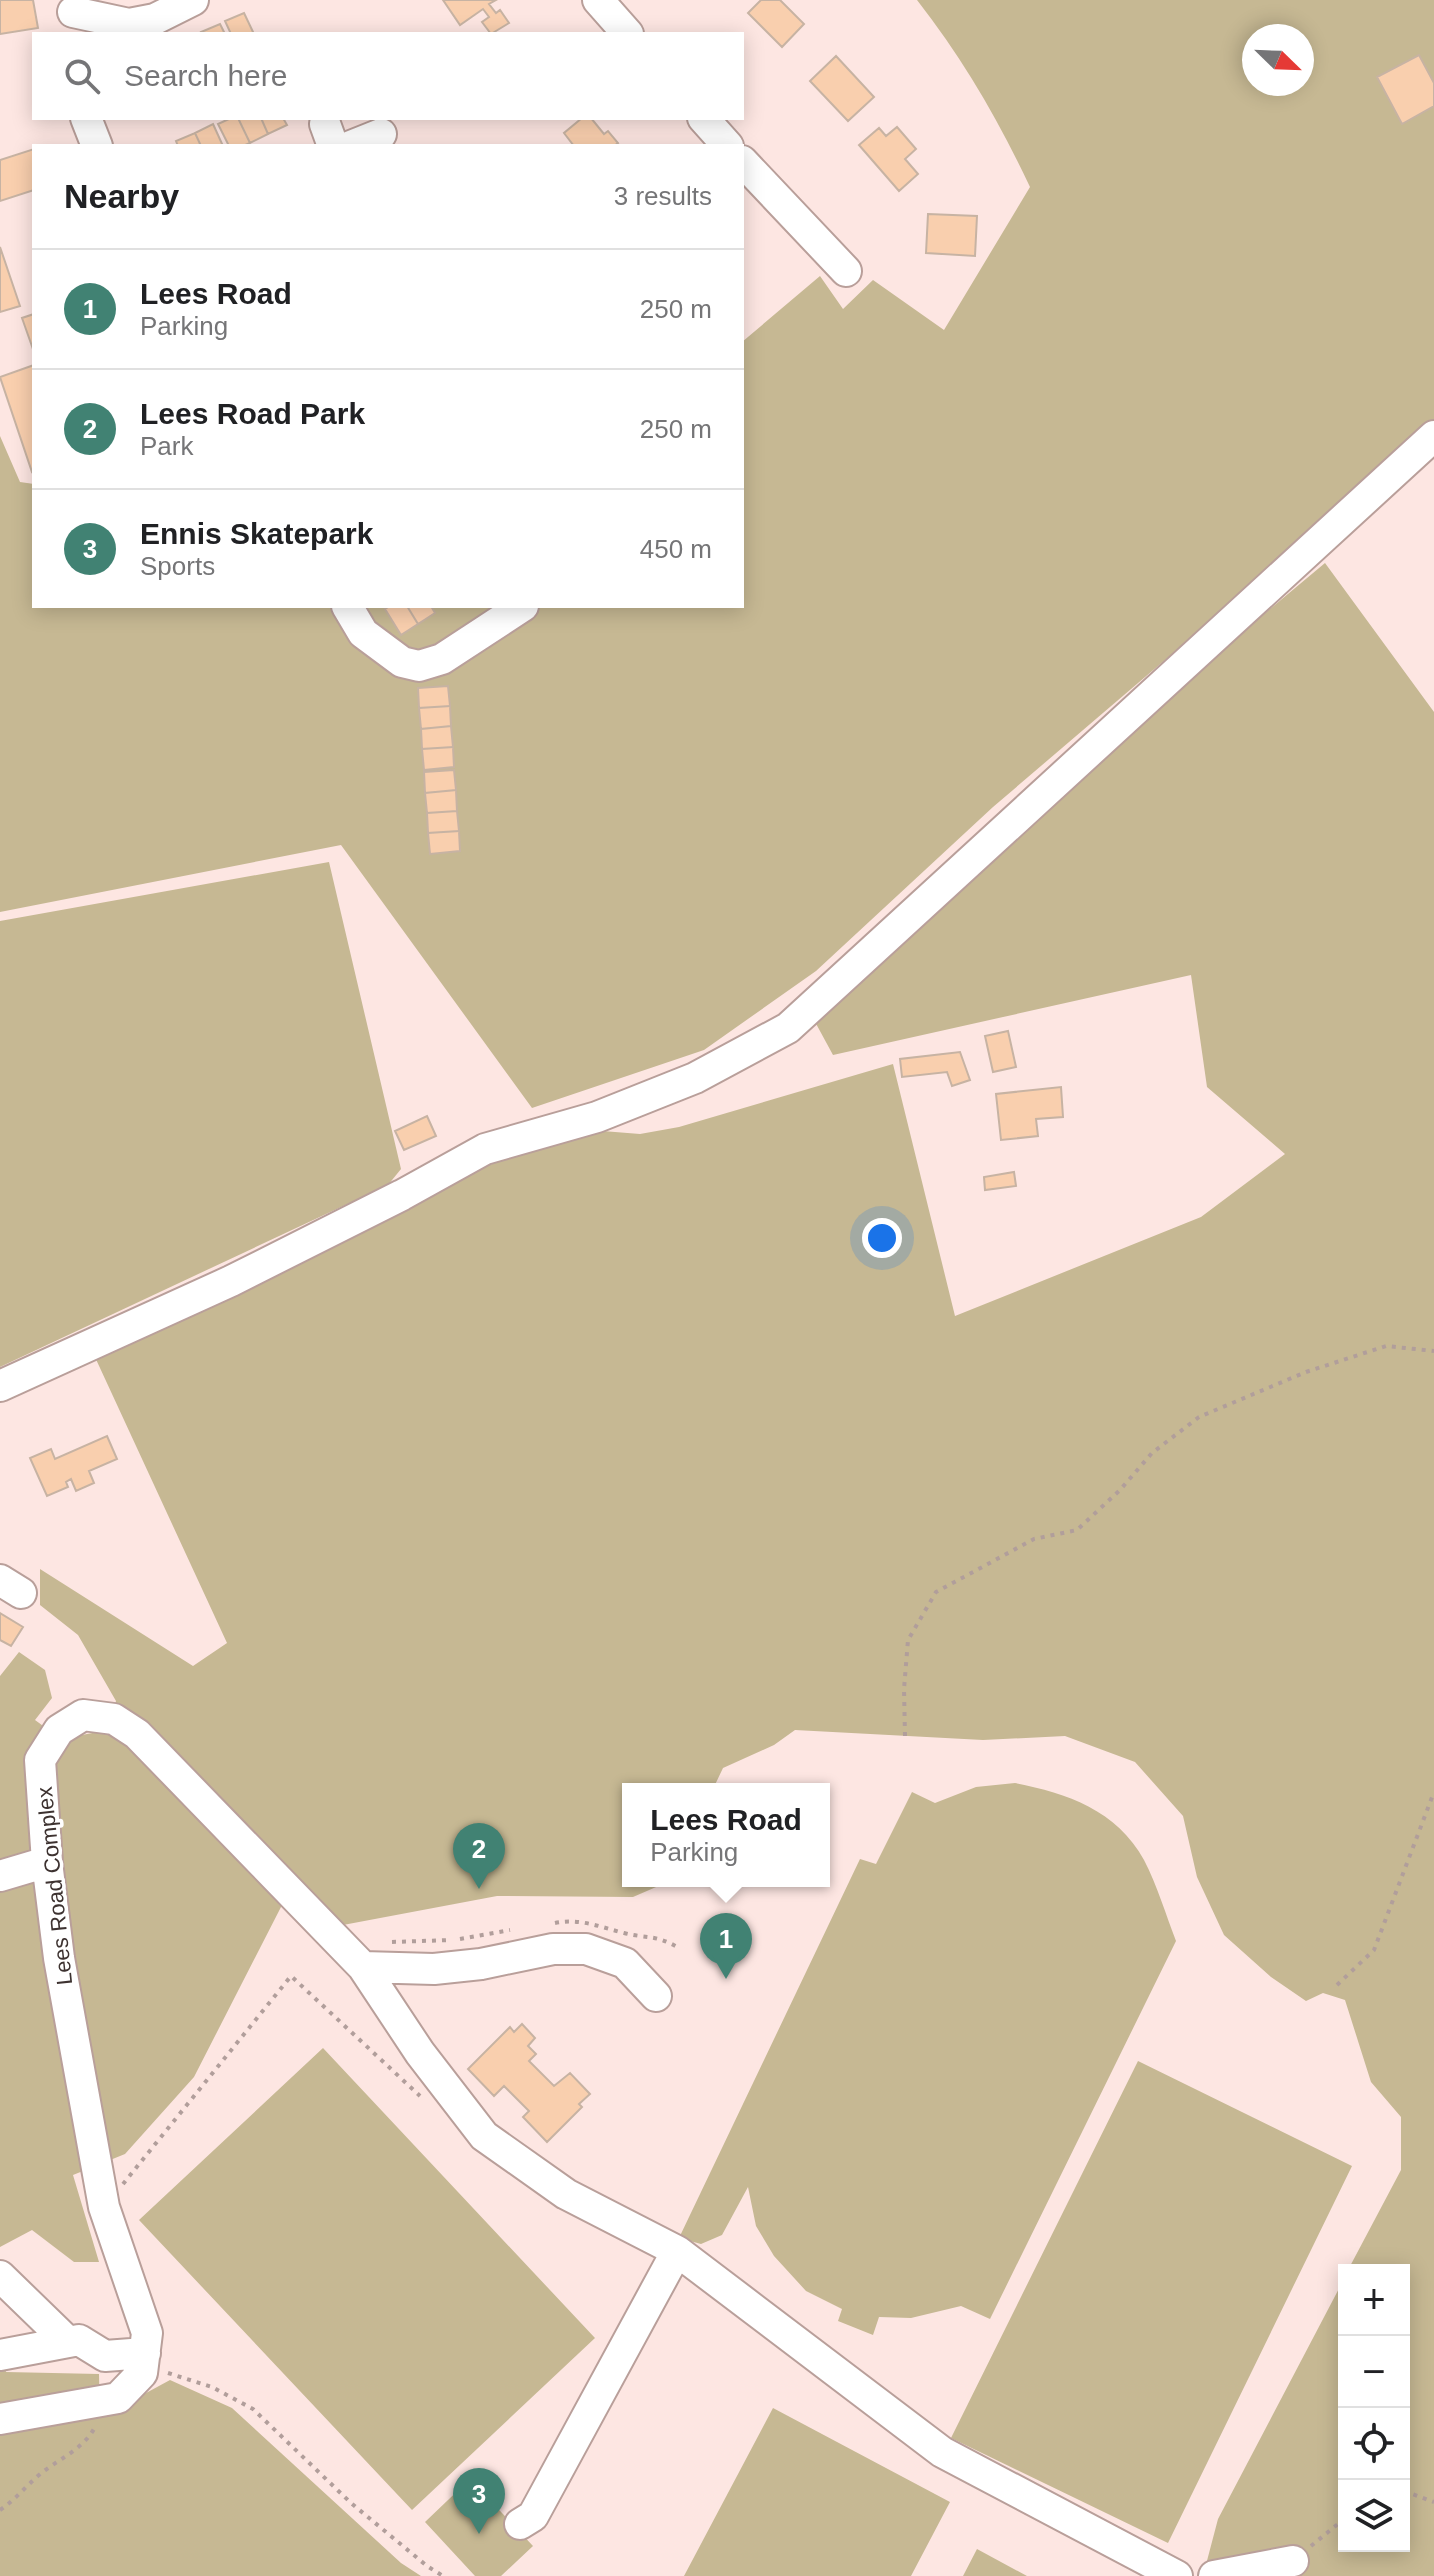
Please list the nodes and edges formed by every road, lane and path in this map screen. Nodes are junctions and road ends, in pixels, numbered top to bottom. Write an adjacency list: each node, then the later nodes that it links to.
1 (193, 0): 3 (street)
2 (598, 0): 4 (street)
3 (73, 15)
4 (626, 32)
5 (87, 120): 8 (street)
6 (705, 120): 10 (street)
7 (381, 134): 9 (street)
8 (96, 144)
9 (356, 144)
10 (726, 144)
11 (744, 163): 12 (street)
12 (846, 271)
13 (1434, 436): 17 (street)
14 (348, 608): 15 (street)
15 (520, 608)
16 (1434, 1351): 18 (path)
17 (0, 1386)
18 (905, 1736)
19 (1434, 1792): 23 (path)
20 (47, 1862): 21 (street); 22 (street, Lees Road Complex); 26 (street, Lees Road Complex)
21 (0, 1876)
22 (363, 1967): 24 (street); 27 (street, Lees Road Complex)
23 (1337, 1985)
24 (656, 1996)
25 (425, 2101): 26 (path)
26 (104, 2207): 31 (street, Lees Road Complex)
27 (677, 2251): 37 (street); 40 (street, Lees Road Complex)
28 (0, 2276): 29 (street)
29 (68, 2342): 30 (street); 31 (street)
30 (0, 2355)
31 (144, 2363): 32 (street); 39 (path)
32 (107, 2400): 33 (street); 36 (path)
33 (0, 2419)
34 (1410, 2493): 35 (path)
35 (1434, 2502)
36 (0, 2510)
37 (521, 2525)
38 (1293, 2561): 41 (street)
39 (443, 2576)
40 (1177, 2576)
41 (1214, 2576)

